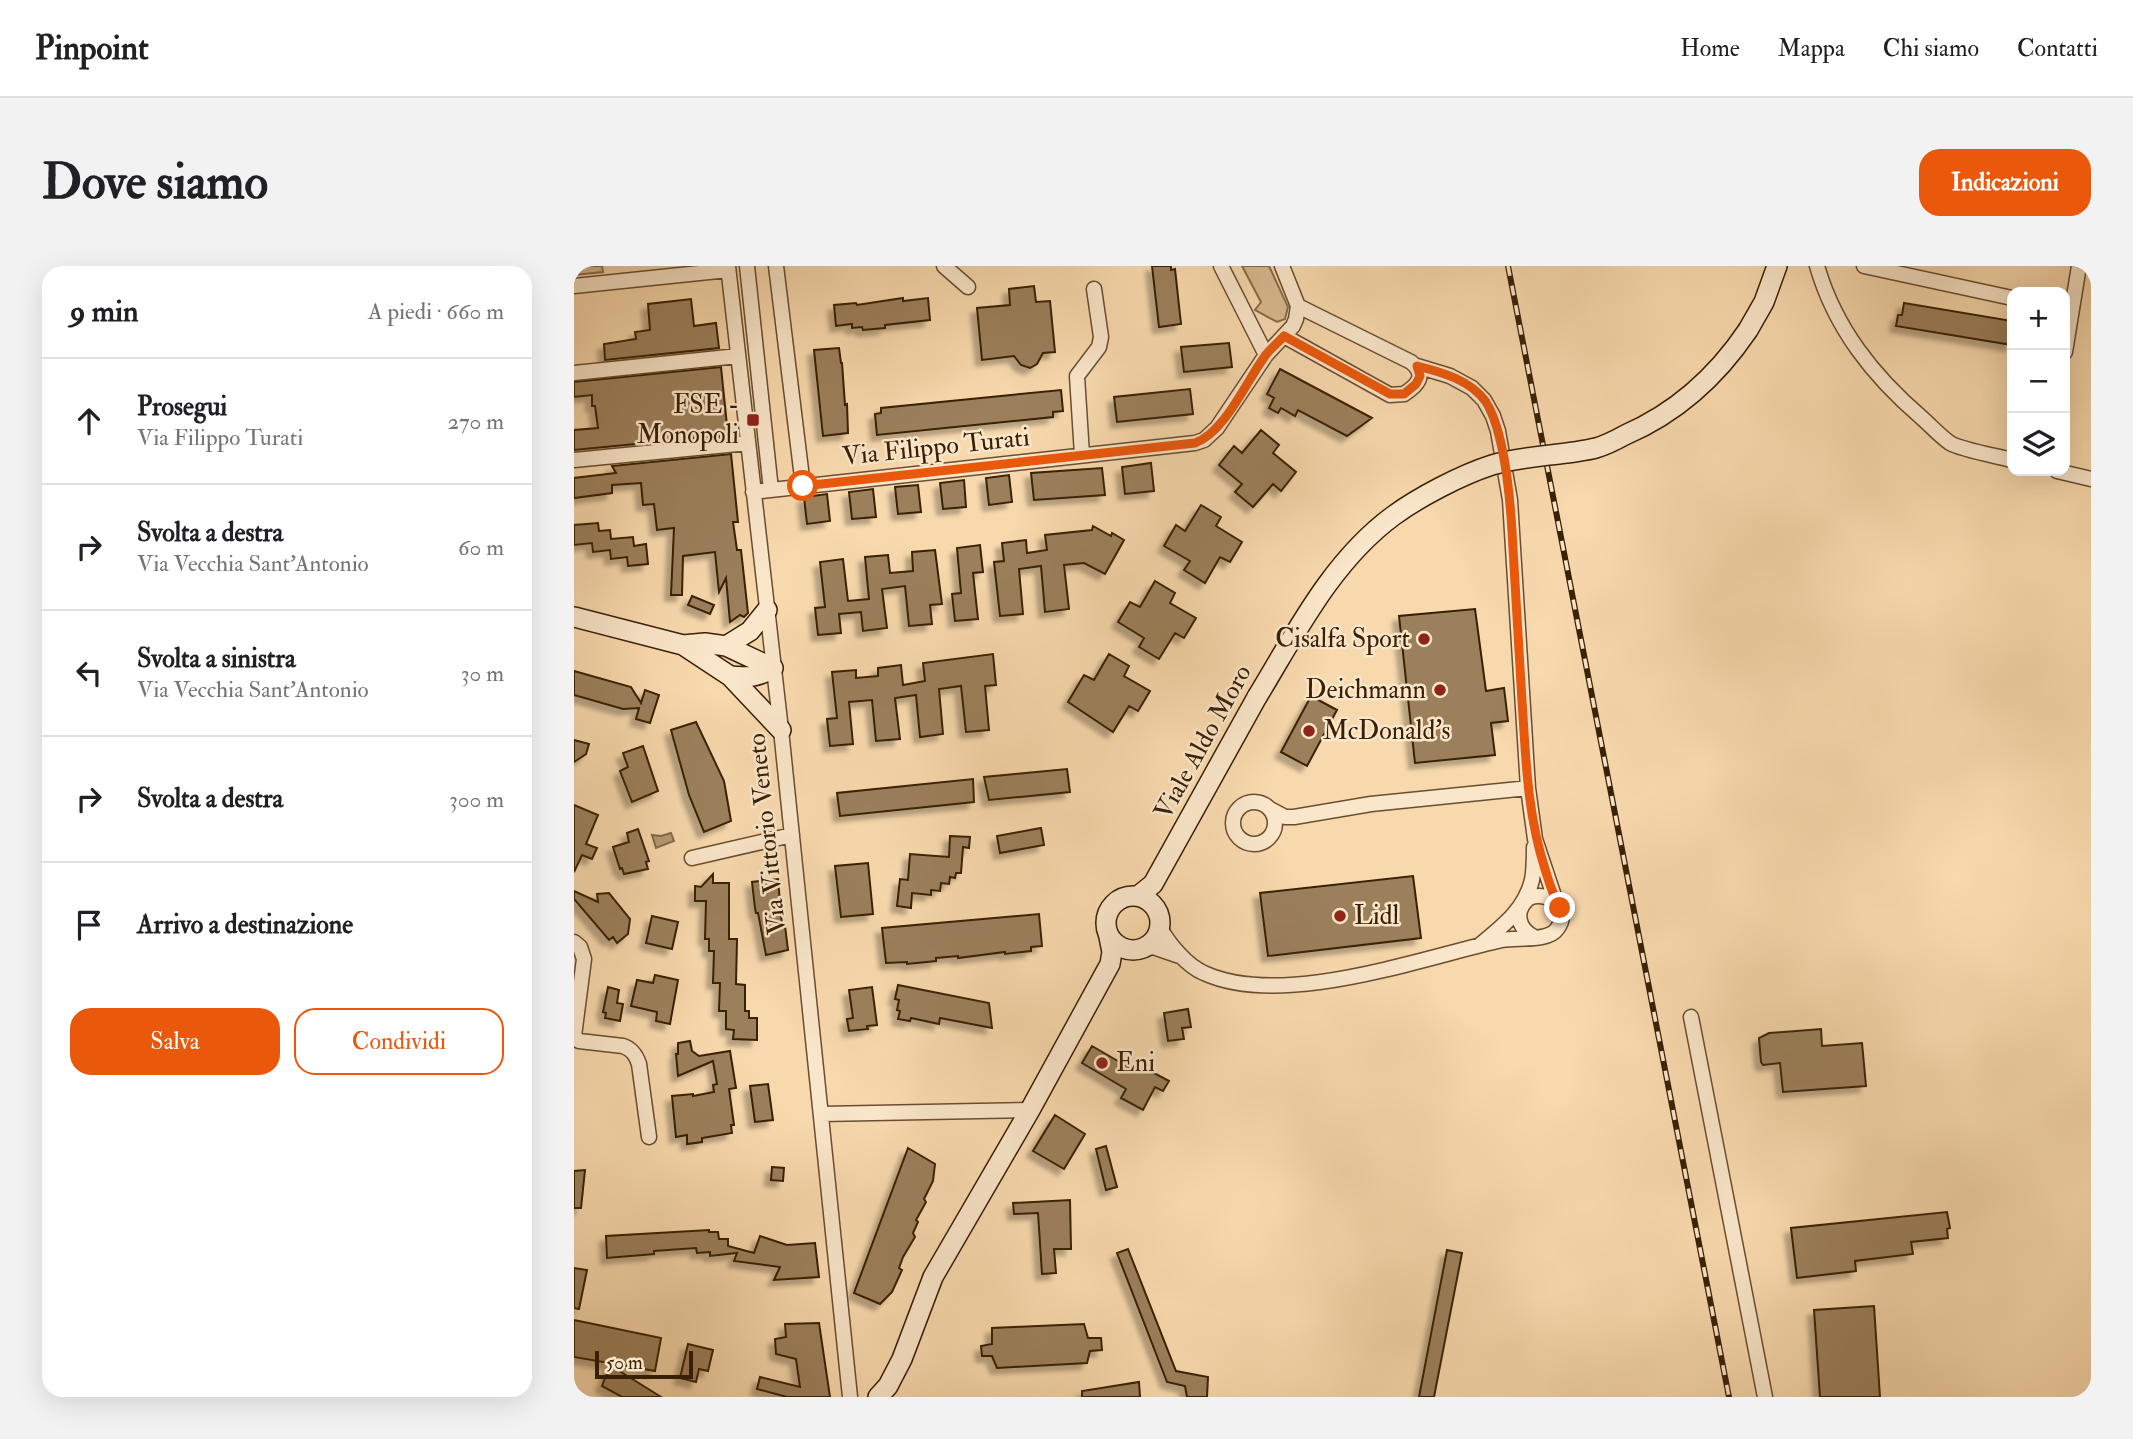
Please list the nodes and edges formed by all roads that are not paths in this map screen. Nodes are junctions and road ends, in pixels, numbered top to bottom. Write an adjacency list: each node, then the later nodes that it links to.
1 (747, 266): 29 (street)
2 (776, 266): 28 (street)
3 (944, 266): 12 (street)
4 (1221, 266): 18 (street)
5 (1282, 266): 16 (street)
6 (1777, 266): 45 (main road, Viale Aldo Moro, bridge)
7 (1816, 266): 24 (street)
8 (1864, 266): 14 (street)
9 (2079, 266): 15 (street)
10 (728, 268): 11 (street); 19 (street, Via Vittorio Veneto)
11 (574, 286)
12 (968, 287)
13 (1094, 289): 23 (street)
14 (2007, 297)
15 (2070, 302)
16 (1298, 306): 17 (street, Via Filippo Turati); 20 (street)
17 (1284, 336): 18 (street, Via Filippo Turati); 20 (street)
18 (1266, 355): 23 (street, Via Filippo Turati)
19 (738, 356): 21 (street); 22 (street, Via Vittorio Veneto)
20 (1417, 366): 38 (street)
21 (574, 373)
22 (748, 443): 25 (street); 30 (street, Via Vittorio Veneto)
23 (1082, 455): 28 (street, Via Filippo Turati)
24 (2007, 459)
25 (574, 460)
26 (2070, 474): 27 (street)
27 (2091, 480)
28 (803, 486): 29 (street, Via Filippo Turati)
29 (771, 490): 30 (street, Via Filippo Turati)
30 (754, 492): 31 (street, Via Vittorio Veneto)
31 (767, 610): 34 (main road); 35 (street, Via Vittorio Veneto)
32 (574, 617): 33 (main road)
33 (684, 645): 34 (main road); 36 (main road)
34 (726, 646): 35 (main road)
35 (773, 668): 36 (main road); 37 (street, Via Vittorio Veneto)
36 (730, 676): 37 (main road)
37 (781, 730): 42 (street, Via Vittorio Veneto)
38 (1528, 788): 40 (street); 43 (street)
39 (1270, 809): 40 (street); 41 (street); 41 (street)
40 (1294, 817): 41 (street)
41 (1273, 833)
42 (792, 835): 44 (street); 58 (street, Via Vittorio Veneto)
43 (1535, 839): 46 (street); 47 (street)
44 (692, 858)
45 (1148, 895): 48 (main road); 49 (main road)
46 (1523, 902): 47 (street); 50 (street); 52 (street)
47 (1556, 902): 50 (street)
48 (1160, 928): 53 (main road); 54 (street)
49 (1109, 937): 53 (main road); 55 (main road)
50 (1534, 937): 52 (street)
51 (574, 942): 59 (street)
52 (1477, 947): 54 (street)
53 (1138, 950): 54 (street); 55 (main road)
54 (1184, 957)
55 (1110, 964): 57 (main road)
56 (1691, 1017): 64 (street)
57 (1030, 1110): 58 (street); 60 (main road)
58 (821, 1114): 61 (street, Via Vittorio Veneto)
59 (649, 1137)
60 (902, 1359): 62 (main road); 63 (main road)
61 (850, 1397)
62 (878, 1397)
63 (895, 1397)
64 (1766, 1397)

